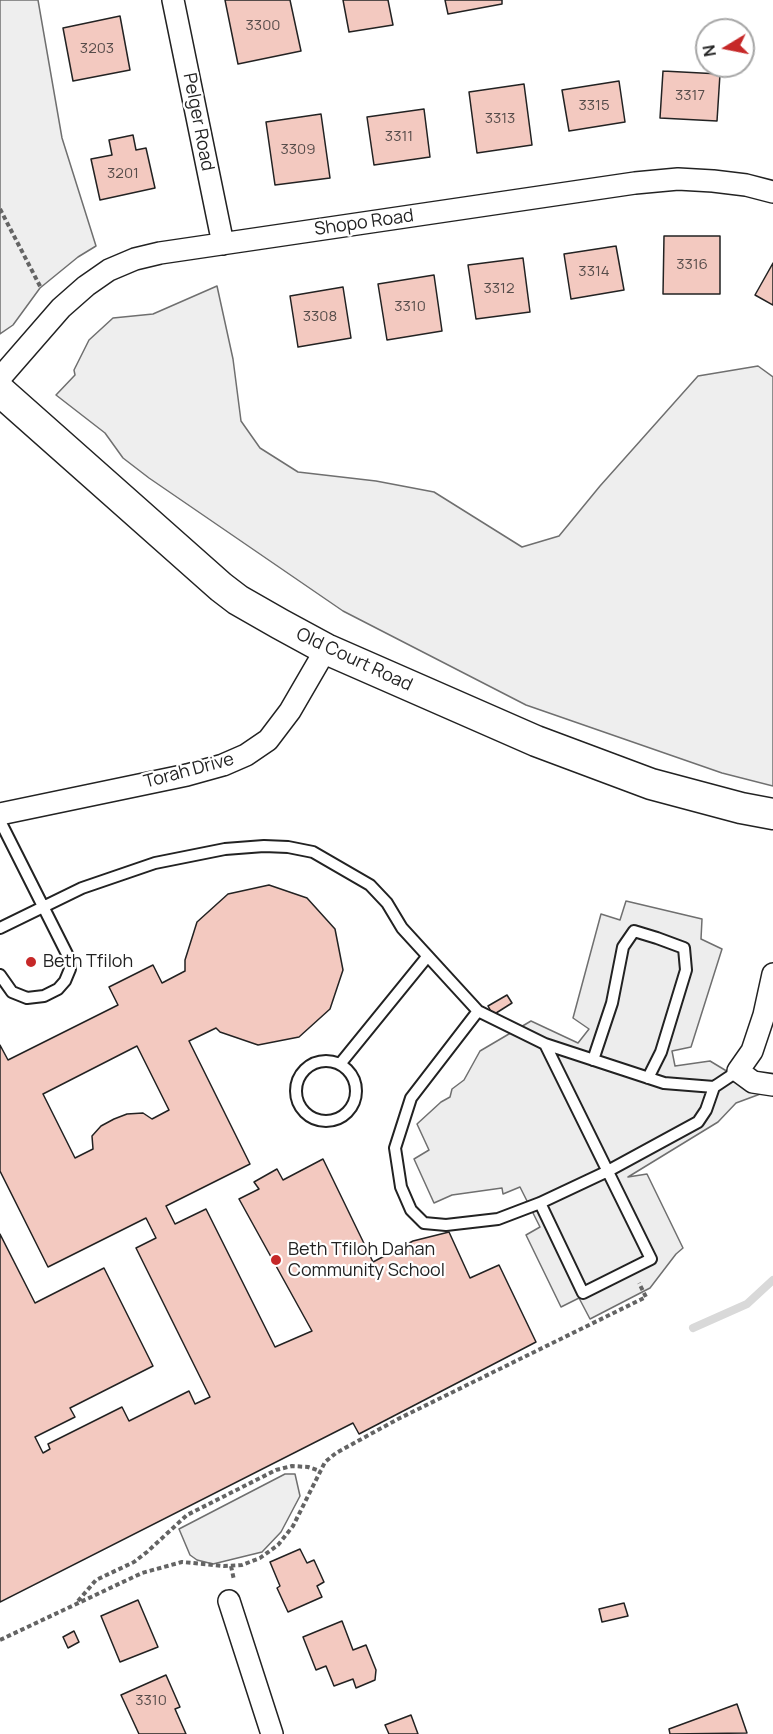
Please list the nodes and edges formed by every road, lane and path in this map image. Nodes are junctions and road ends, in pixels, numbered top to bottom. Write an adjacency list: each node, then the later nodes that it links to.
1 (173, 0): 4 (street, Pelger Road)
2 (773, 191): 4 (street, Shopo Road)
3 (0, 210): 5 (path)
4 (223, 244): 6 (street, Shopo Road)
5 (41, 288)
6 (0, 378)
7 (0, 391): 8 (main road, Old Court Road)
8 (326, 649): 9 (street, Torah Drive); 10 (main road, Old Court Road)
9 (0, 814)
10 (773, 814)
11 (0, 821): 12 (lane)
12 (43, 906): 13 (lane); 14 (lane); 16 (lane)
13 (0, 928)
14 (427, 957): 17 (lane); 20 (lane)
15 (773, 974): 21 (street)
16 (0, 975)
17 (478, 1011): 18 (lane); 26 (lane)
18 (545, 1044): 19 (lane); 25 (lane)
19 (593, 1060): 22 (lane); 22 (lane)
20 (340, 1064): 20 (lane)
21 (738, 1071): 23 (street); 24 (lane)
22 (648, 1078): 24 (lane)
23 (773, 1085)
24 (714, 1087): 25 (lane)
25 (608, 1171): 26 (lane); 27 (lane)
26 (540, 1203): 27 (lane)
27 (633, 1268): 28 (path)
28 (320, 1471): 30 (path); 30 (path)
29 (229, 1601): 32 (street)
30 (75, 1604): 31 (path)
31 (0, 1640)
32 (272, 1734)

